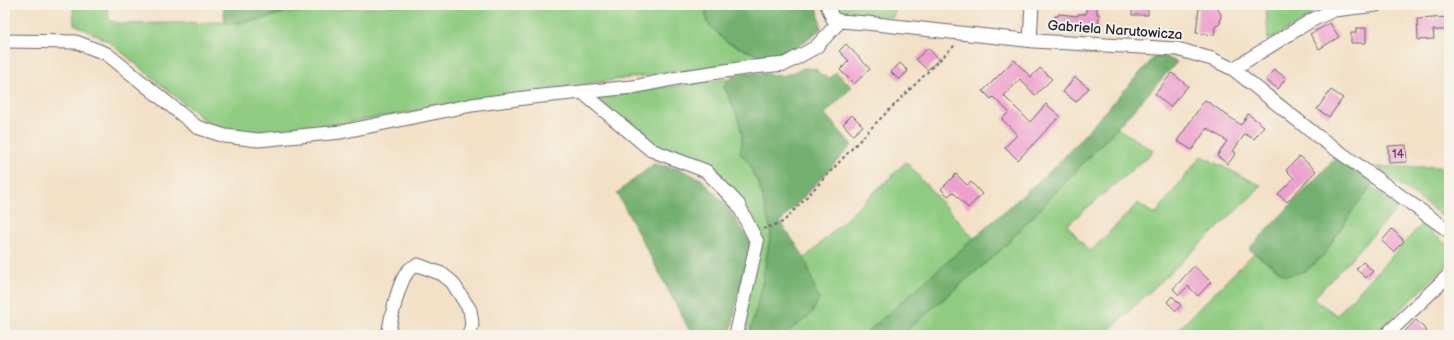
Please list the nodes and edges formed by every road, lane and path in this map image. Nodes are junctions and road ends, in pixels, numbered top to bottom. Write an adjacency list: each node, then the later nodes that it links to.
1 (827, 5): 4 (street)
2 (1032, 5): 6 (street)
3 (1376, 5): 8 (street)
4 (840, 21): 5 (street, Gabriela Narutowicza); 9 (street)
5 (967, 33): 6 (street, Gabriela Narutowicza); 11 (path)
6 (1030, 40): 8 (street, Gabriela Narutowicza)
7 (5, 41): 9 (street)
8 (1233, 69): 10 (street, Gabriela Narutowicza)
9 (582, 92): 11 (street)
10 (1449, 231)
11 (752, 232): 15 (street)
12 (1449, 275): 16 (street)
13 (388, 335): 14 (street)
14 (469, 335)
15 (736, 335)
16 (1386, 335)

